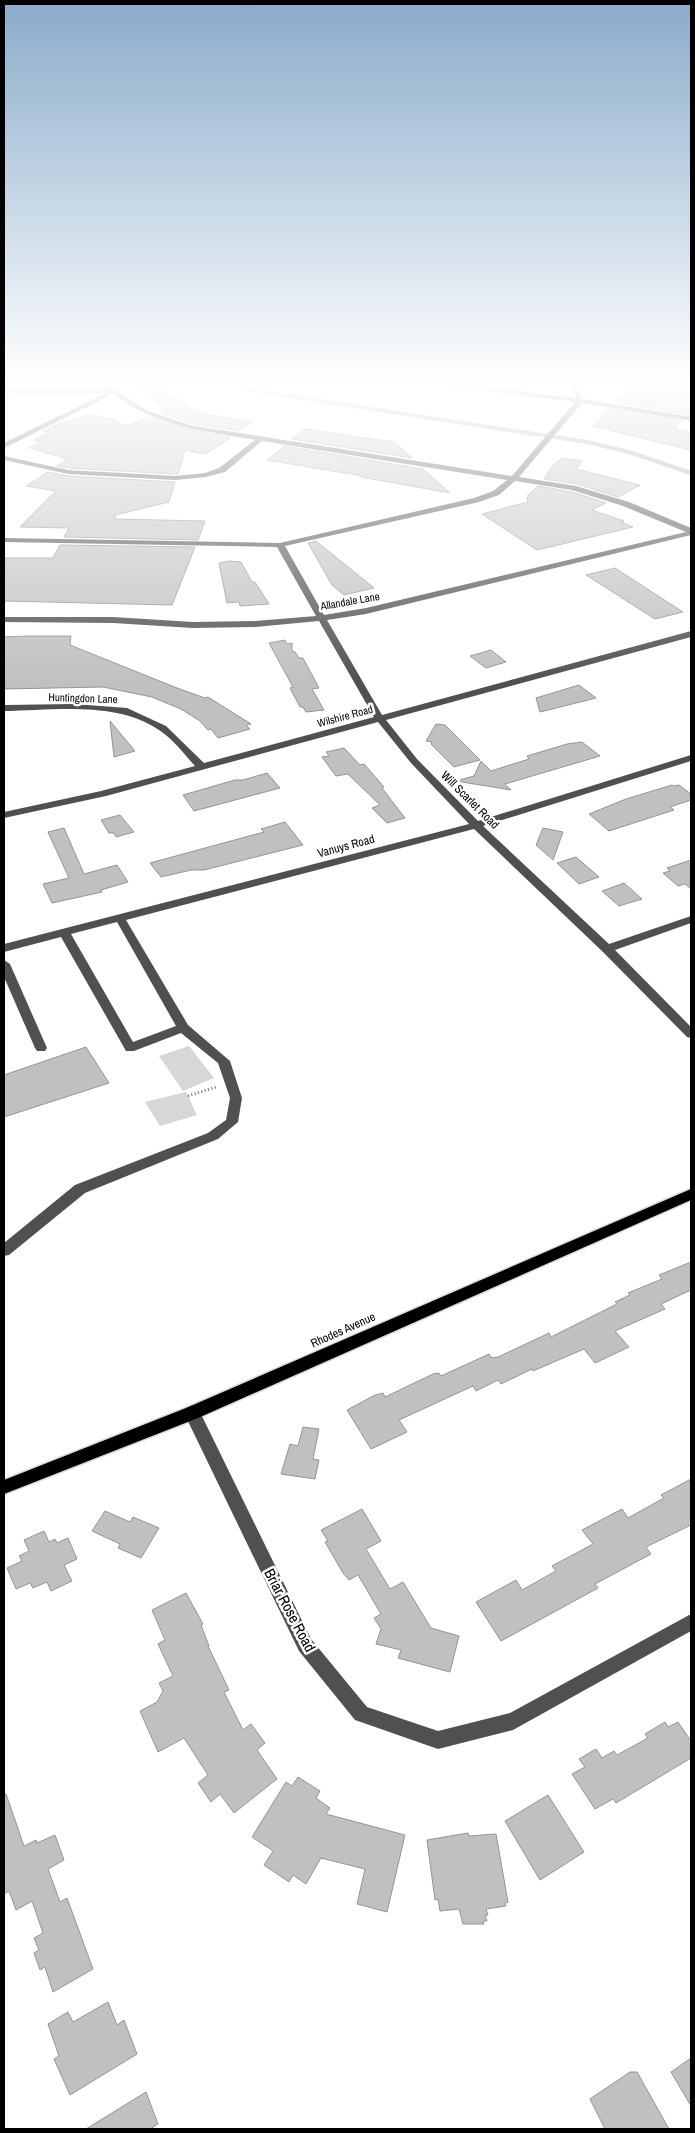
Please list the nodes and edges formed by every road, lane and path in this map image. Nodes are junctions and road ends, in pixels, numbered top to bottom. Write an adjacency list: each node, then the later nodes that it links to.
1 (507, 484): 5 (street)
2 (547, 484): 3 (street)
3 (691, 532): 6 (street, Allandale Lane)
4 (4, 540): 5 (street)
5 (280, 545): 6 (street, Will Scarlet Road)
6 (321, 618): 7 (street, Allandale Lane); 10 (street, Will Scarlet Road)
7 (4, 620)
8 (691, 634): 10 (street, Wilshire Road)
9 (4, 708): 12 (street, Huntingdon Lane)
10 (380, 719): 12 (street, Wilshire Road); 14 (street, Will Scarlet Road)
11 (691, 758): 14 (street, Vanuys Road)
12 (202, 766): 13 (street, Wilshire Road)
13 (4, 815)
14 (476, 824): 15 (street, Vanuys Road); 19 (street, Will Scarlet Road)
15 (120, 918): 17 (street, Vanuys Road); 21 (street)
16 (691, 919): 19 (street)
17 (64, 932): 18 (street, Vanuys Road); 21 (street)
18 (4, 948)
19 (607, 949): 22 (street, Will Scarlet Road)
20 (4, 964): 23 (street)
21 (183, 1028): 24 (street)
22 (691, 1034)
23 (41, 1048)
24 (230, 1081): 25 (path); 27 (street)
25 (188, 1096)
26 (691, 1194): 28 (main road, Rhodes Avenue)
27 (4, 1251)
28 (192, 1413): 29 (main road, Rhodes Avenue); 30 (street, Briar Rose Road)
29 (4, 1487)
30 (691, 1622)

